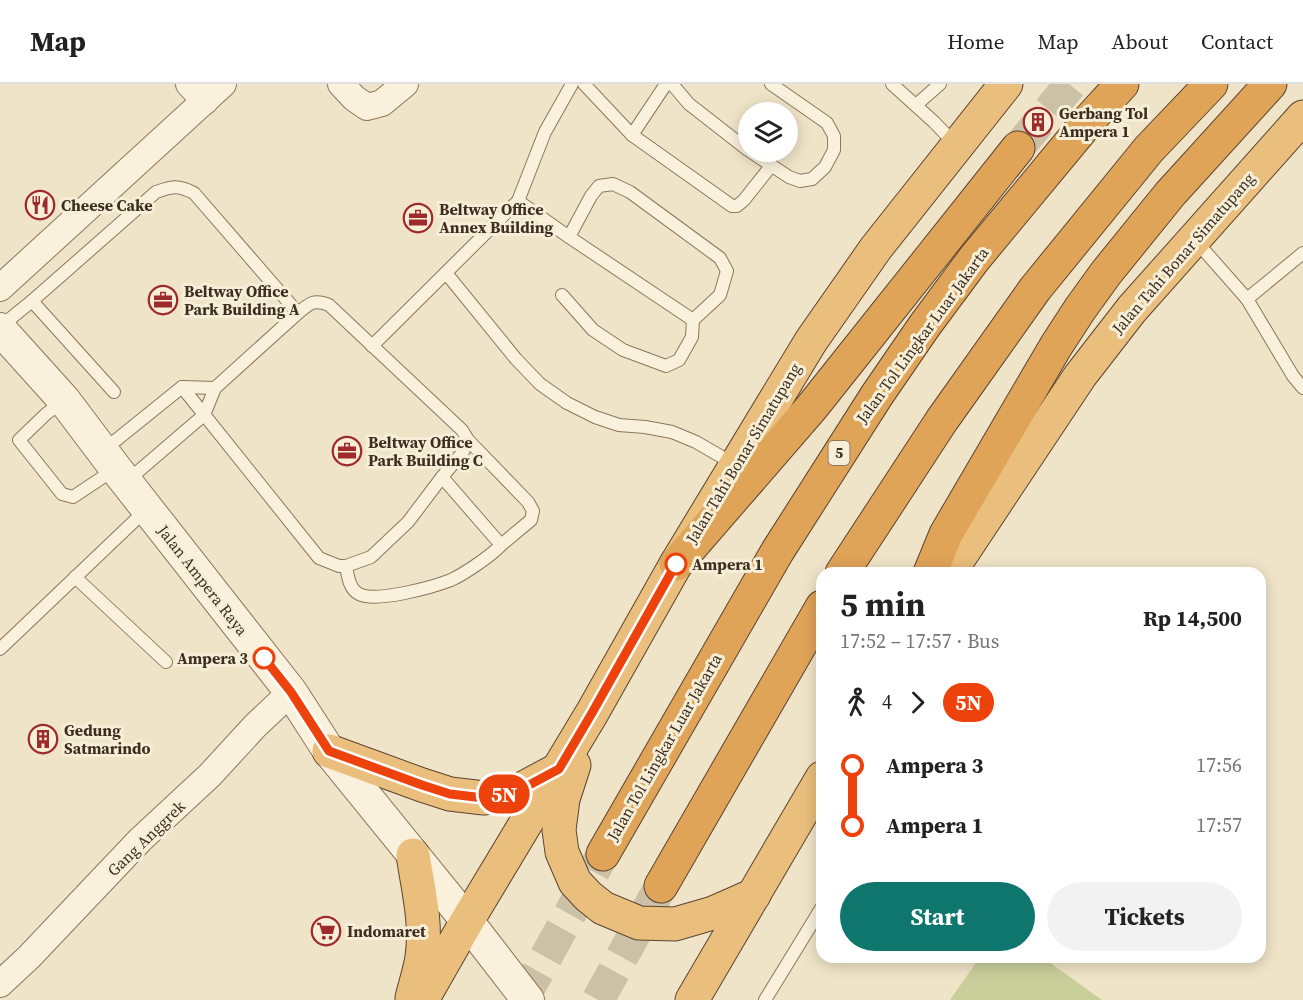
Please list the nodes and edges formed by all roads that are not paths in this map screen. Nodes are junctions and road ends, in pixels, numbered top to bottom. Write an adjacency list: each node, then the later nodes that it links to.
1 (341, 84): 2 (street)
2 (405, 84)
3 (572, 84): 23 (lane)
4 (584, 84): 17 (lane)
5 (666, 84): 17 (lane)
6 (672, 84): 18 (lane)
7 (771, 84): 22 (lane)
8 (892, 84): 15 (lane)
9 (940, 84): 15 (lane)
10 (1006, 84): 19 (highway, Jalan Tahi Bonar Simatupang)
11 (1122, 84): 62 (highway, Jalan Tol Lingkar Luar Jakarta / 5)
12 (1211, 84): 50 (highway)
13 (1270, 84): 51 (highway)
14 (205, 90): 28 (street)
15 (916, 105): 19 (lane)
16 (1303, 117): 25 (highway, Jalan Tahi Bonar Simatupang)
17 (632, 135): 22 (lane)
18 (738, 142)
19 (957, 146): 43 (highway, Jalan Tahi Bonar Simatupang)
20 (1018, 148): 48 (highway)
21 (765, 162): 22 (lane)
22 (771, 166)
23 (518, 201): 24 (lane); 27 (lane)
24 (569, 237): 33 (lane); 33 (lane)
25 (1194, 239): 30 (lane); 52 (highway, Jalan Tahi Bonar Simatupang)
26 (1303, 253): 30 (lane)
27 (446, 273): 35 (lane); 43 (lane)
28 (0, 288)
29 (562, 295): 33 (lane)
30 (1247, 299): 38 (lane)
31 (32, 301): 32 (lane); 34 (lane); 39 (lane)
32 (298, 313): 35 (lane); 37 (lane)
33 (693, 320)
34 (0, 328): 40 (street, Jalan Ampera Raya)
35 (372, 346): 42 (lane)
36 (182, 387): 37 (lane); 41 (lane); 44 (lane)
37 (215, 388): 41 (lane)
38 (1303, 388)
39 (114, 392)
40 (64, 400): 44 (street, Jalan Ampera Raya); 44 (lane)
41 (204, 415): 44 (lane); 49 (lane)
42 (468, 440): 45 (lane); 47 (lane)
43 (723, 458): 48 (highway, Jalan Tahi Bonar Simatupang)
44 (115, 467): 46 (street, Jalan Ampera Raya)
45 (442, 477): 47 (lane); 49 (lane)
46 (147, 508): 53 (lane); 57 (street, Jalan Ampera Raya)
47 (501, 545): 49 (lane)
48 (676, 564): 58 (highway, Jalan Tahi Bonar Simatupang)
49 (346, 566)
50 (846, 567)
51 (932, 567)
52 (953, 567)
53 (75, 577): 55 (lane); 56 (lane)
54 (816, 617): 64 (highway)
55 (0, 649)
56 (166, 662)
57 (291, 692): 59 (street, Jalan Ampera Raya); 69 (street, Gang Anggrek)
58 (592, 713): 60 (highway, Jalan Tahi Bonar Simatupang); 65 (highway)
59 (329, 751): 60 (highway); 63 (street, Jalan Ampera Raya)
60 (559, 769): 67 (highway, Jalan Tahi Bonar Simatupang)
61 (816, 794): 65 (highway)
62 (603, 854)
63 (413, 855): 67 (street, Jalan Ampera Raya); 70 (highway)
64 (661, 886)
65 (754, 895): 68 (highway)
66 (816, 917): 75 (lane)
67 (467, 921): 71 (highway, Jalan Tahi Bonar Simatupang); 72 (street, Jalan Ampera Raya)
68 (733, 930): 73 (highway); 74 (street)
69 (0, 984)
70 (412, 1000)
71 (422, 1000)
72 (528, 1000)
73 (692, 1000)
74 (706, 1000)
75 (765, 1000)

